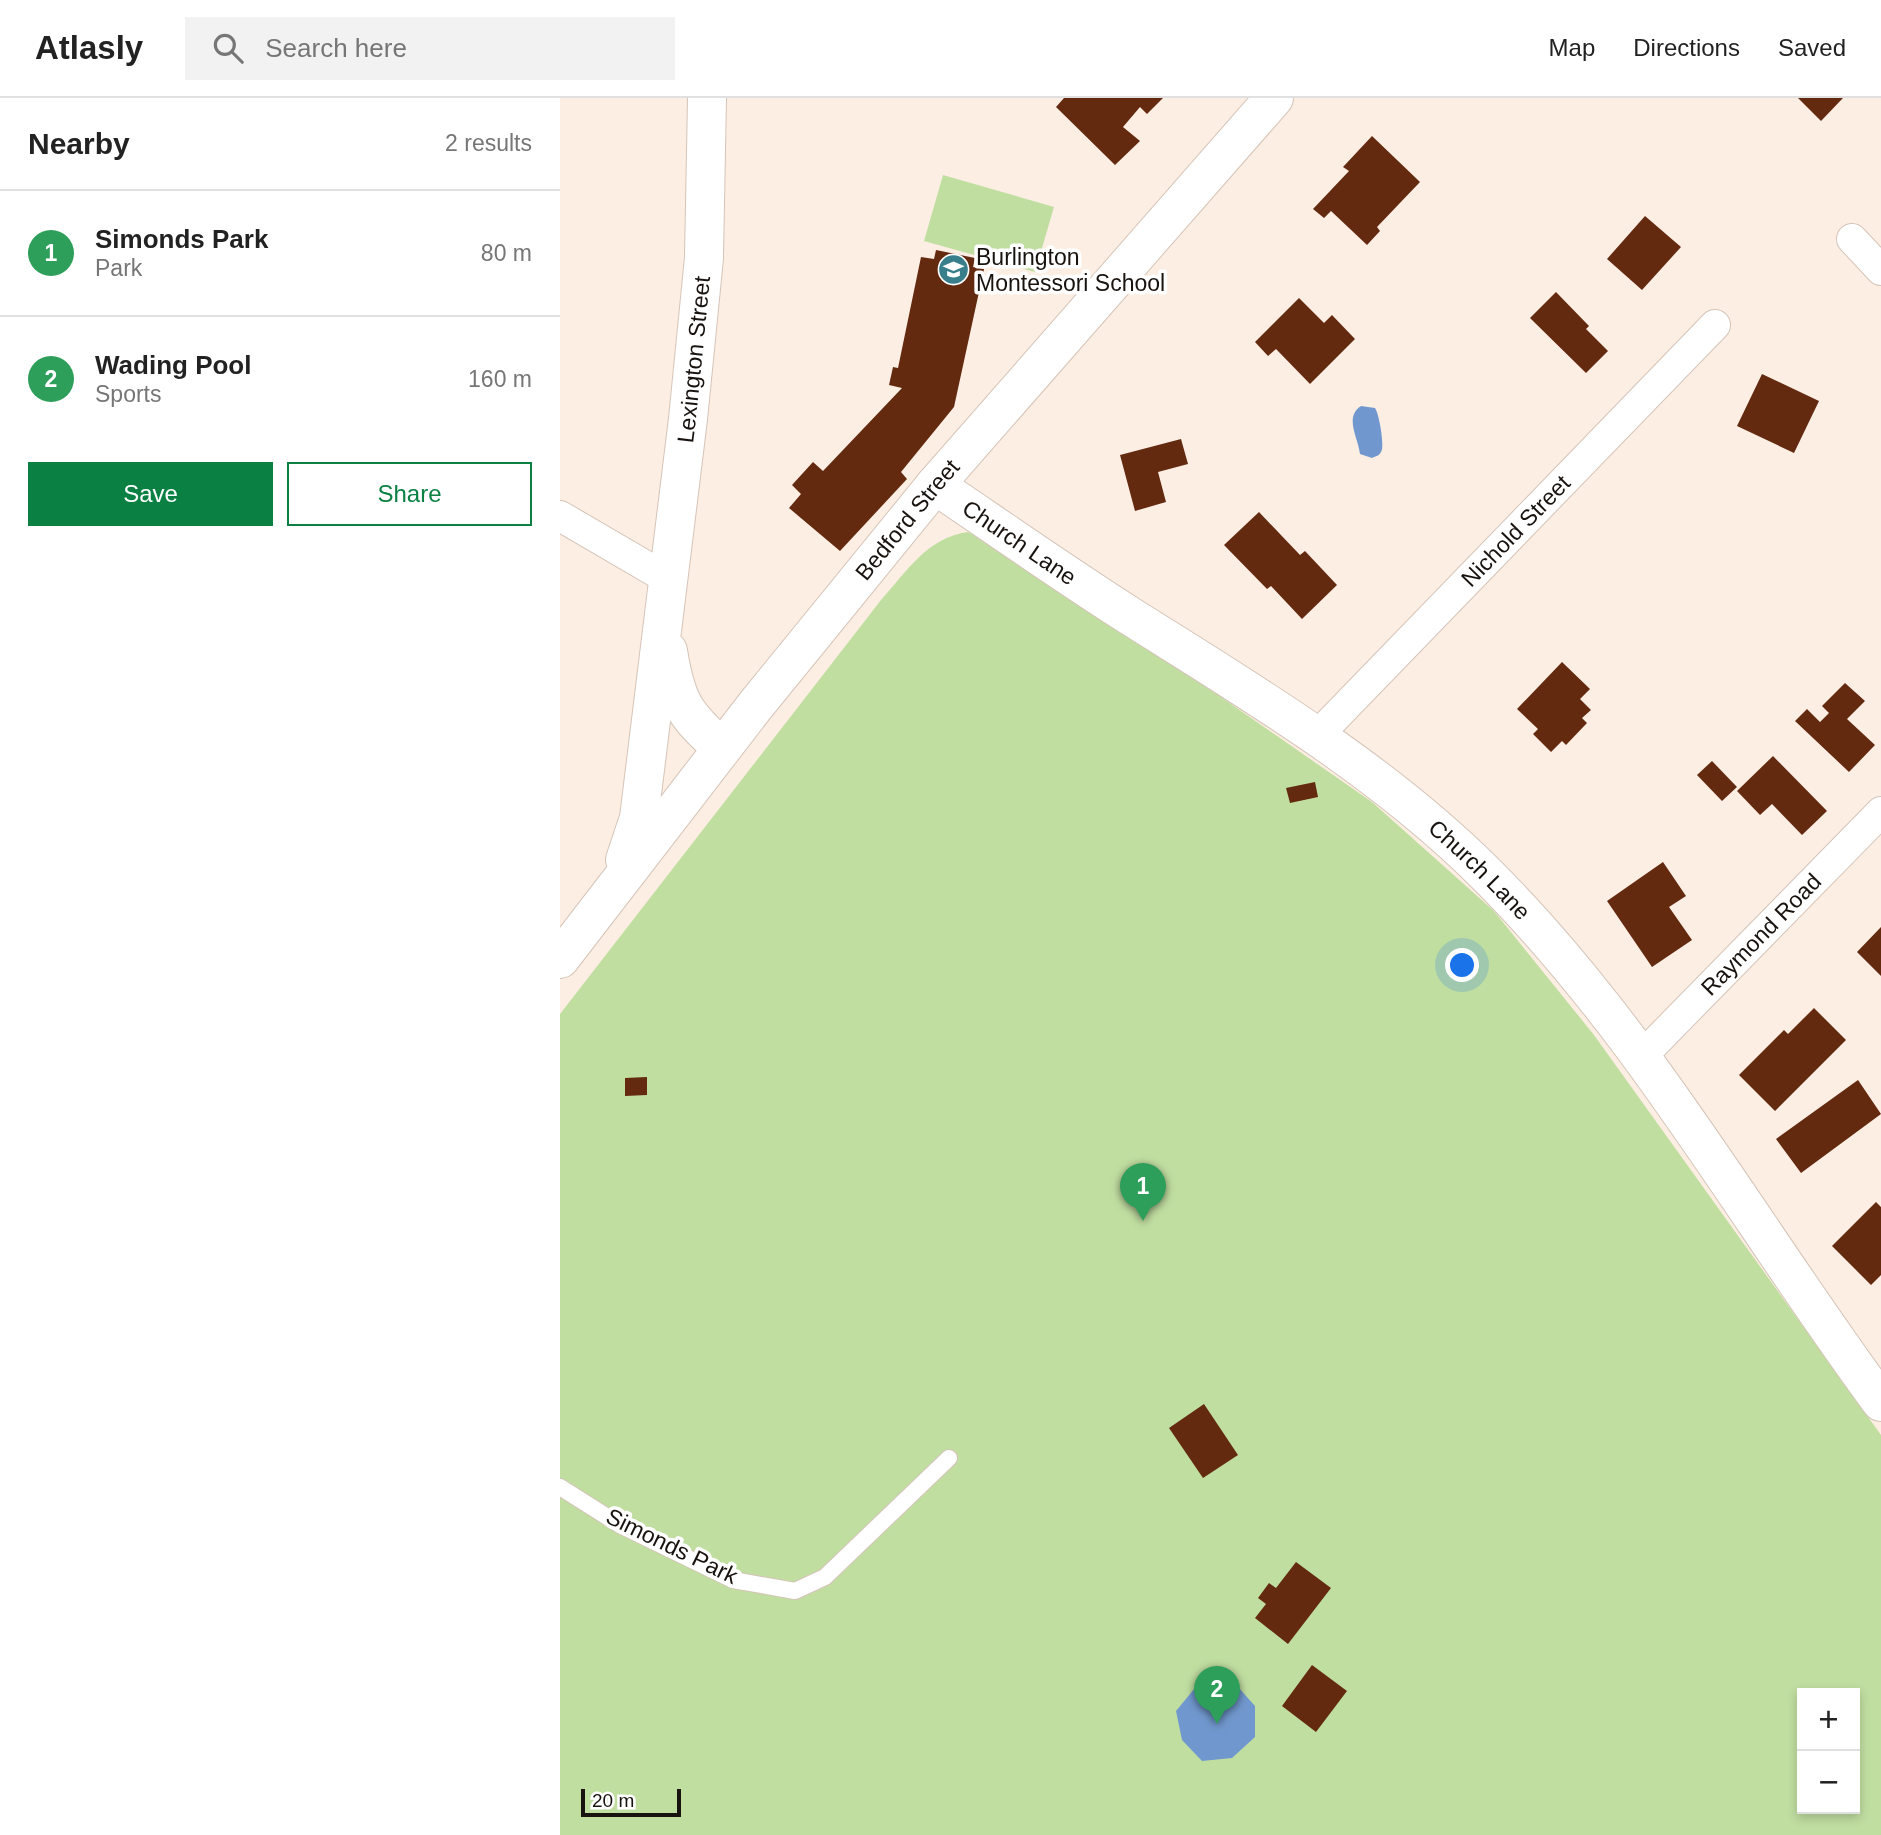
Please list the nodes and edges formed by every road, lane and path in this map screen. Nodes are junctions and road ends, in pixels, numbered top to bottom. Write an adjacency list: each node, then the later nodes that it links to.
1 (707, 98): 8 (street, Lexington Street)
2 (1274, 98): 6 (street, Bedford Street)
3 (1852, 239): 4 (street)
4 (1881, 270)
5 (1715, 325): 10 (street, Nichold Street)
6 (935, 485): 10 (street, Church Lane); 11 (street, Bedford Street)
7 (560, 516): 8 (street)
8 (668, 579): 9 (street, Lexington Street)
9 (664, 622): 11 (street, Lexington Street); 13 (street, Lexington Street)
10 (1316, 737): 15 (street, Church Lane)
11 (722, 748): 13 (street, Bedford Street)
12 (1881, 812): 15 (street, Raymond Road)
13 (616, 886): 14 (street, Bedford Street)
14 (560, 959)
15 (1640, 1058): 16 (street, Church Lane)
16 (1877, 1388)
17 (949, 1458): 18 (lane, Simonds Park)
18 (560, 1487)

